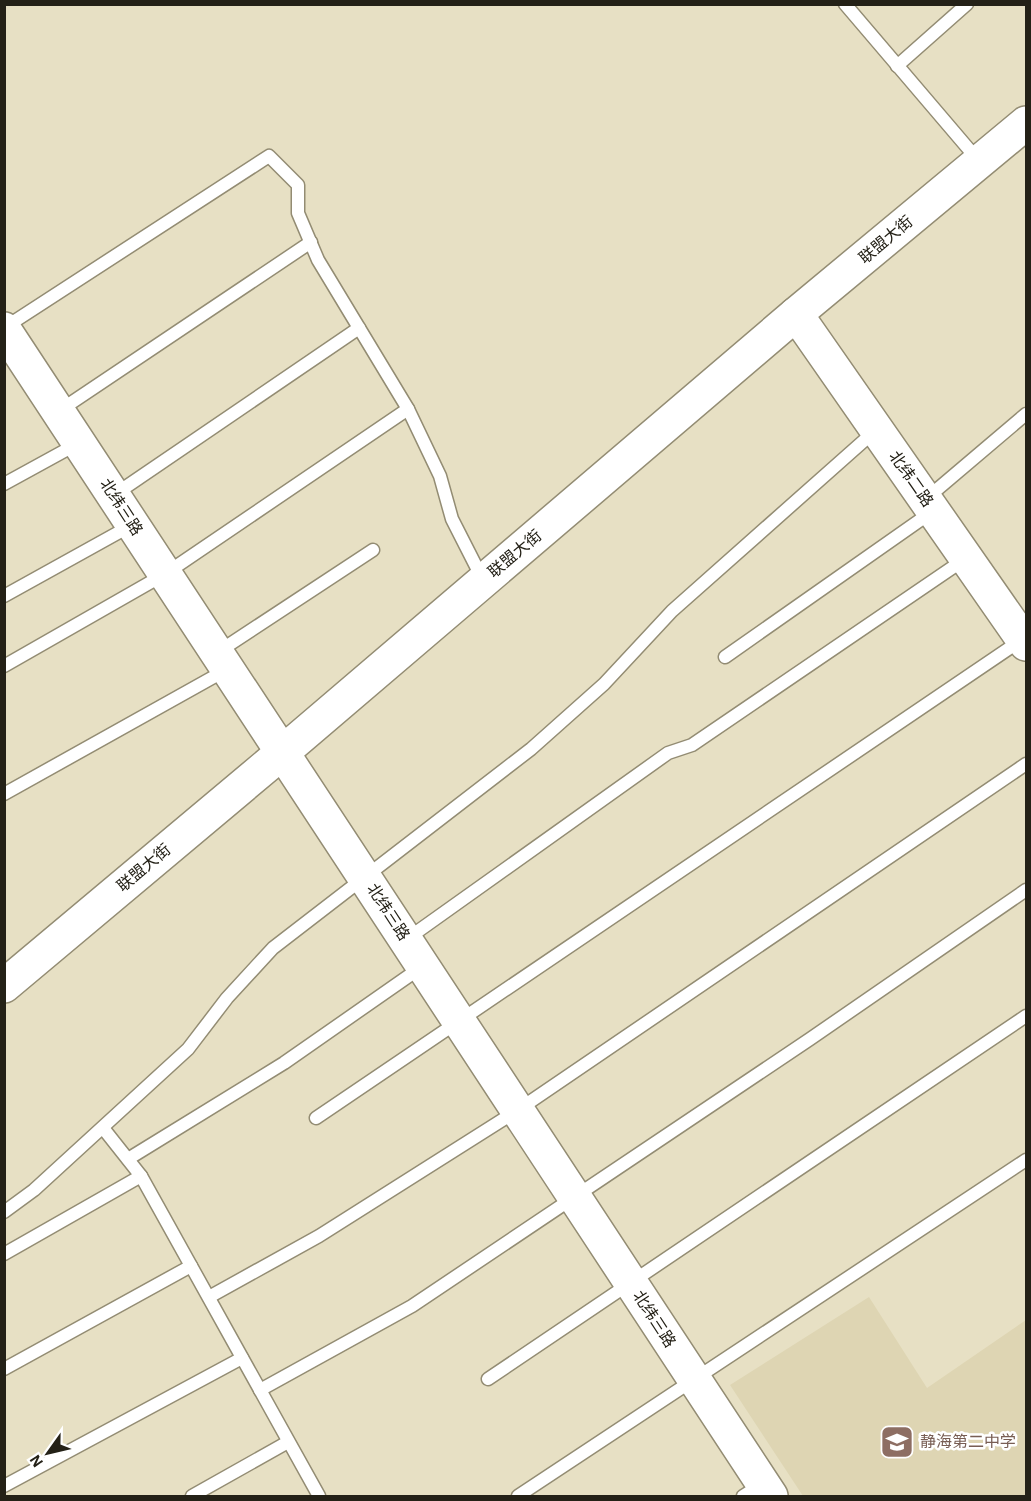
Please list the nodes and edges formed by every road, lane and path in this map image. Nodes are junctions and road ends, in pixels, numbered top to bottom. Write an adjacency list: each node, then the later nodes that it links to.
1 (845, 4): 3 (lane)
2 (967, 4): 3 (lane)
3 (897, 66): 6 (lane)
4 (1026, 123): 6 (street, 联盟大街)
5 (1026, 137): 6 (street)
6 (983, 166): 8 (street, 联盟大街)
7 (311, 242): 9 (lane); 10 (lane); 12 (lane)
8 (800, 318): 14 (street, 北纬二路); 23 (street, 联盟大街)
9 (359, 328): 11 (lane); 17 (lane)
10 (4, 329): 12 (street, 北纬三路)
11 (408, 409): 22 (lane); 23 (lane)
12 (58, 411): 15 (street, 北纬三路)
13 (1026, 414): 18 (lane)
14 (877, 429): 18 (street, 北纬二路); 32 (lane)
15 (79, 443): 16 (lane); 17 (street, 北纬三路)
16 (4, 484)
17 (113, 496): 19 (street, 北纬三路)
18 (930, 505): 21 (street, 北纬二路); 26 (lane)
19 (132, 525): 22 (street, 北纬三路); 24 (lane)
20 (373, 550): 27 (lane)
21 (967, 558): 25 (street, 北纬二路); 34 (lane)
22 (165, 574): 27 (street, 北纬三路); 28 (lane)
23 (486, 585): 29 (street, 联盟大街)
24 (4, 596)
25 (1025, 641): 37 (lane)
26 (725, 657)
27 (222, 661): 29 (street, 北纬三路); 31 (lane)
28 (4, 666)
29 (285, 756): 32 (street, 北纬三路); 35 (street, 联盟大街)
30 (1026, 764): 38 (lane)
31 (4, 794)
32 (364, 876): 34 (street, 北纬三路); 40 (lane)
33 (1026, 890): 44 (lane)
34 (415, 952): 37 (street, 北纬三路); 41 (lane)
35 (6, 988)
36 (1026, 1016): 48 (lane)
37 (459, 1021): 38 (street, 北纬三路); 39 (lane)
38 (518, 1110): 44 (street, 北纬三路); 49 (lane)
39 (316, 1118)
40 (103, 1128): 41 (lane); 45 (lane)
41 (128, 1159): 43 (lane)
42 (1026, 1160): 53 (lane)
43 (141, 1176): 46 (lane); 47 (lane)
44 (575, 1198): 48 (street, 北纬三路); 54 (lane)
45 (4, 1212)
46 (4, 1254)
47 (191, 1266): 49 (lane); 51 (lane)
48 (632, 1284): 52 (lane); 53 (street, 北纬三路)
49 (208, 1297): 50 (lane)
50 (242, 1358): 54 (lane); 56 (lane)
51 (4, 1369)
52 (489, 1379)
53 (694, 1380): 57 (street, 北纬三路); 60 (lane)
54 (260, 1390): 55 (lane)
55 (288, 1442): 58 (lane); 59 (lane)
56 (4, 1486)
57 (759, 1492)
58 (192, 1497)
59 (319, 1497)
60 (519, 1497)

